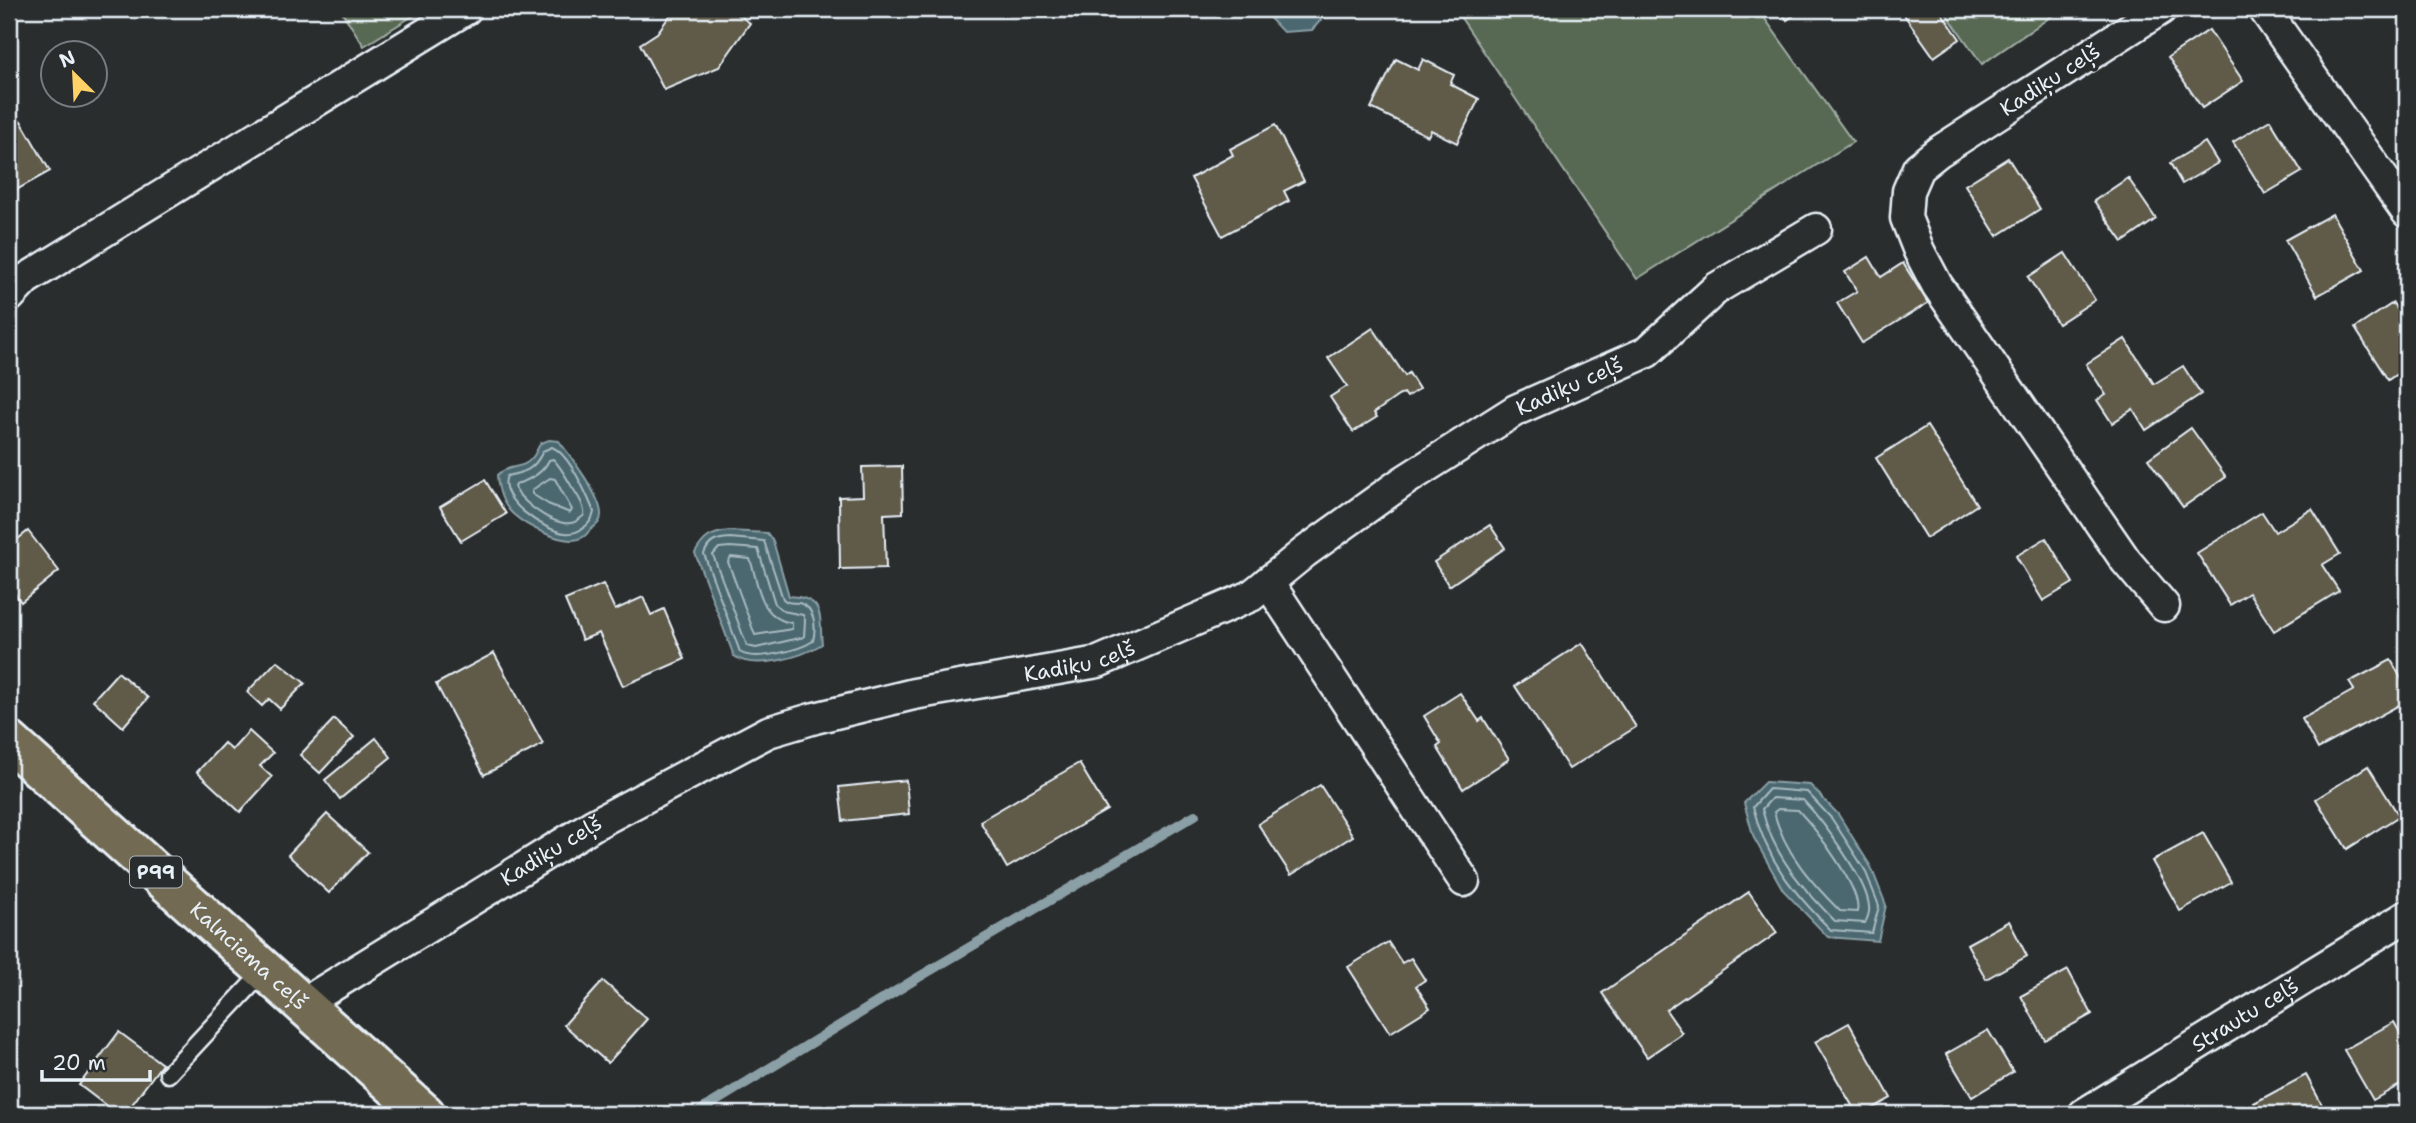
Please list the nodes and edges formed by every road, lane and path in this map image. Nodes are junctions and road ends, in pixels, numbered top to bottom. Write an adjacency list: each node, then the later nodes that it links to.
1 (466, 9): 6 (street)
2 (2161, 9): 8 (street, Kadiķu ceļš)
3 (2264, 9): 4 (street)
4 (2407, 212)
5 (1816, 229): 7 (street, Kadiķu ceļš)
6 (9, 297)
7 (1268, 582): 10 (street); 13 (street, Kadiķu ceļš)
8 (2164, 607)
9 (9, 741): 12 (main road, Kalnciema ceļš / P99)
10 (1464, 881)
11 (2407, 915): 16 (street, Strautu ceļš)
12 (264, 971): 13 (main road, Kalnciema ceļš / P99); 14 (lane)
13 (301, 1004): 15 (main road, Kalnciema ceļš / P99)
14 (168, 1074)
15 (425, 1114)
16 (2084, 1114)

